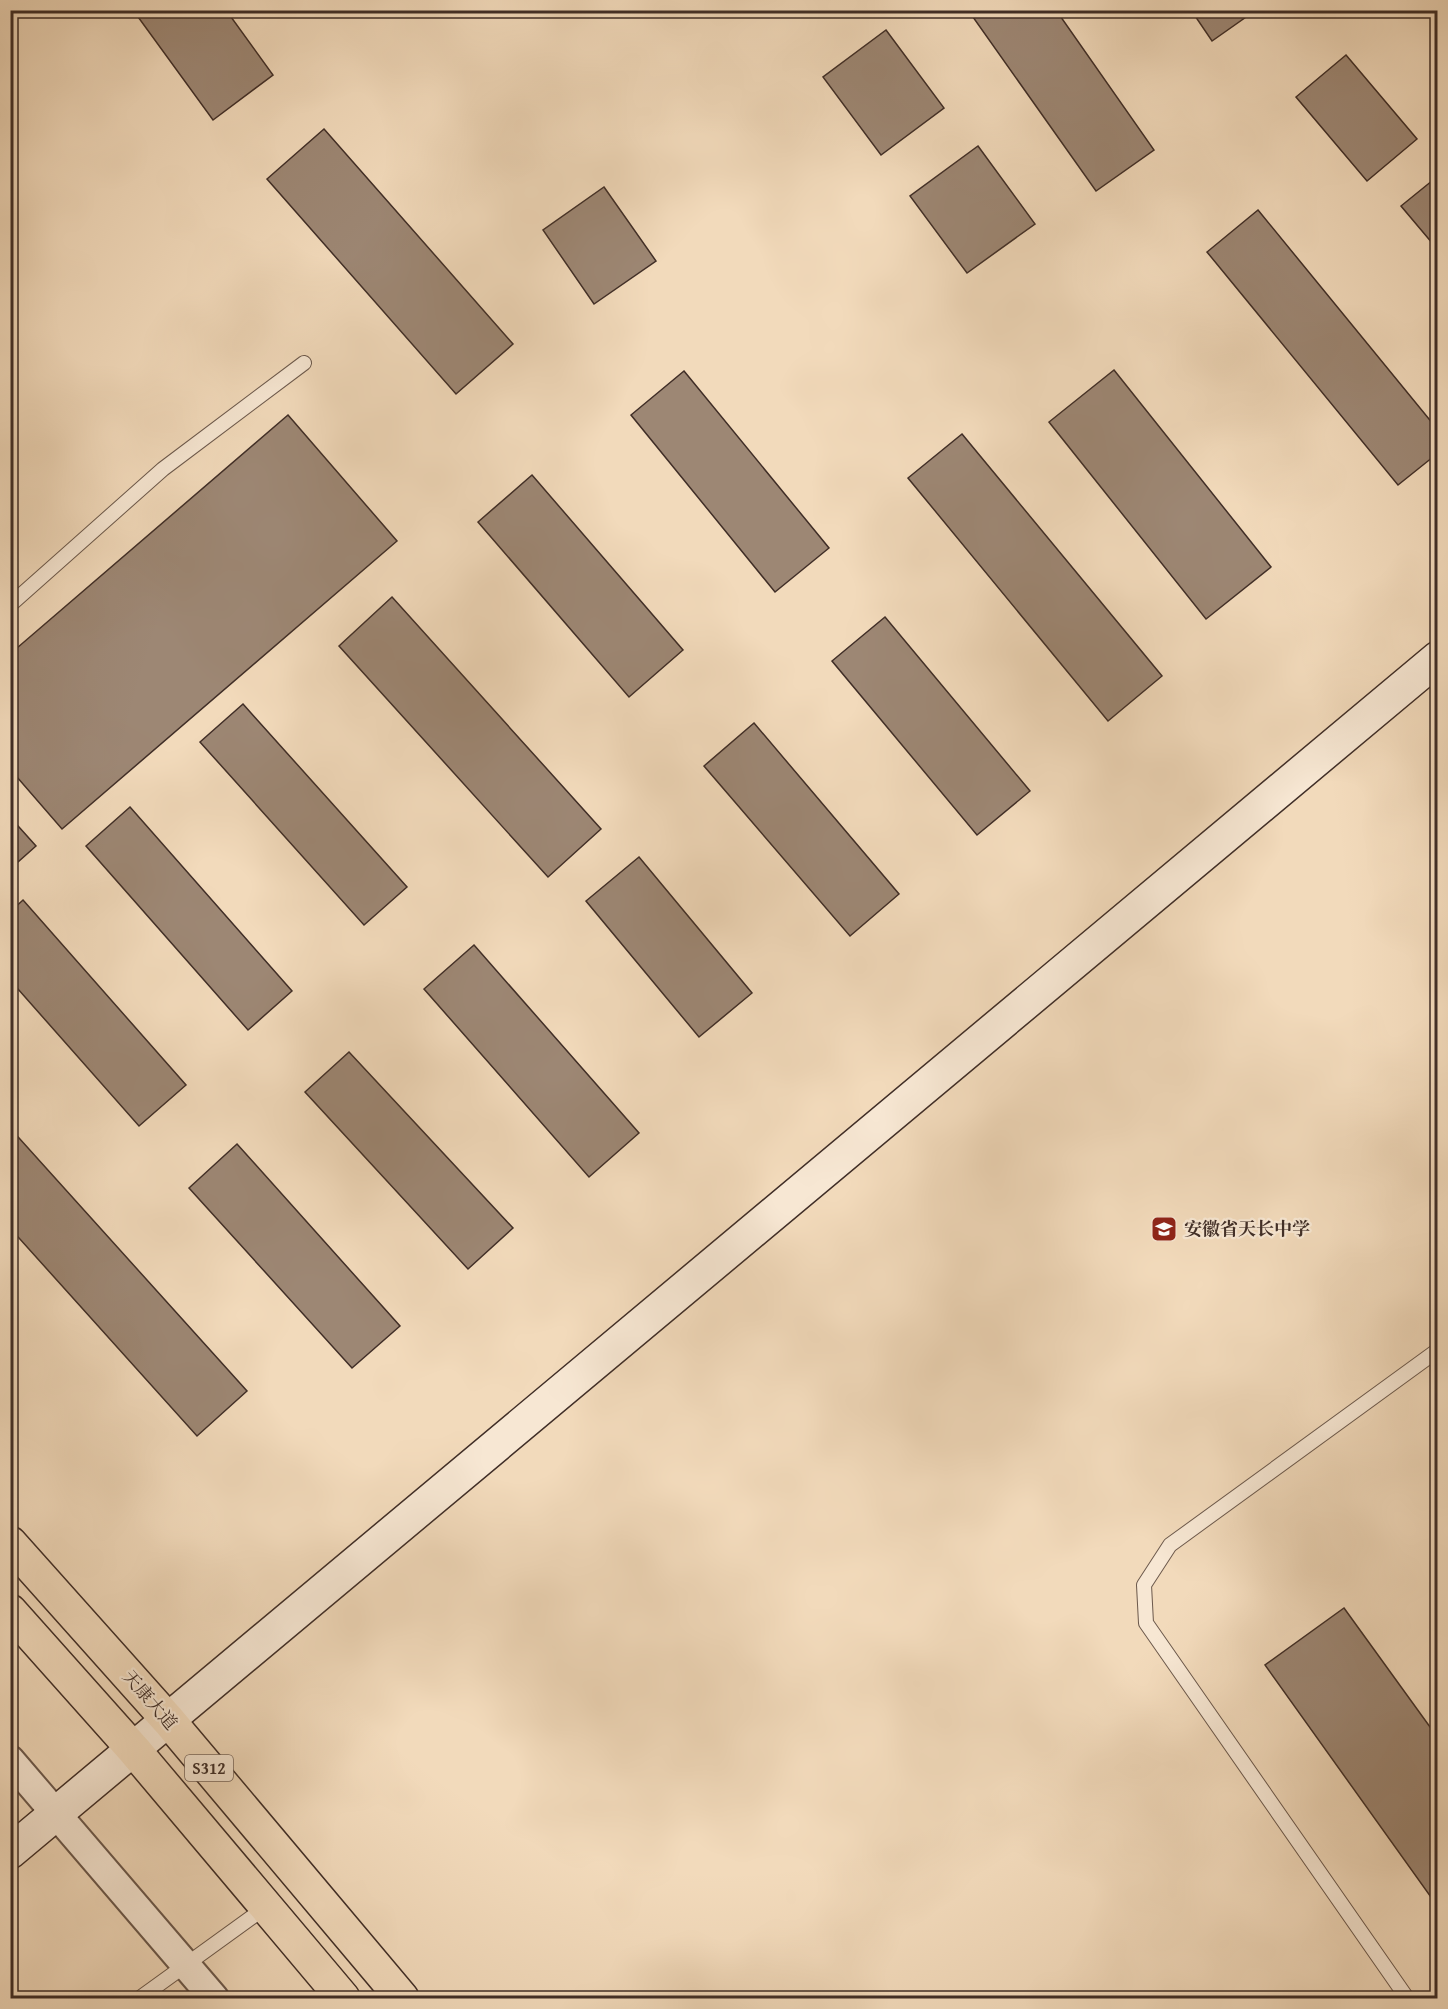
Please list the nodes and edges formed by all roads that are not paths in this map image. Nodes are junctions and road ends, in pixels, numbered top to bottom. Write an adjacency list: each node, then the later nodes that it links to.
1 (304, 363): 2 (lane)
2 (10, 605)
3 (1437, 658): 7 (street)
4 (1437, 1350): 17 (lane)
5 (10, 1543): 7 (main road, 天康大道 / S312)
6 (10, 1611): 8 (main road)
7 (169, 1721): 8 (street); 16 (main road, 天康大道 / S312)
8 (134, 1750): 10 (street); 12 (main road)
9 (10, 1760): 10 (street)
10 (58, 1813): 11 (street); 14 (street)
11 (10, 1852)
12 (266, 1907): 13 (lane); 15 (main road)
13 (140, 1998)
14 (213, 1998)
15 (342, 1998)
16 (402, 1998)
17 (1407, 1998)

